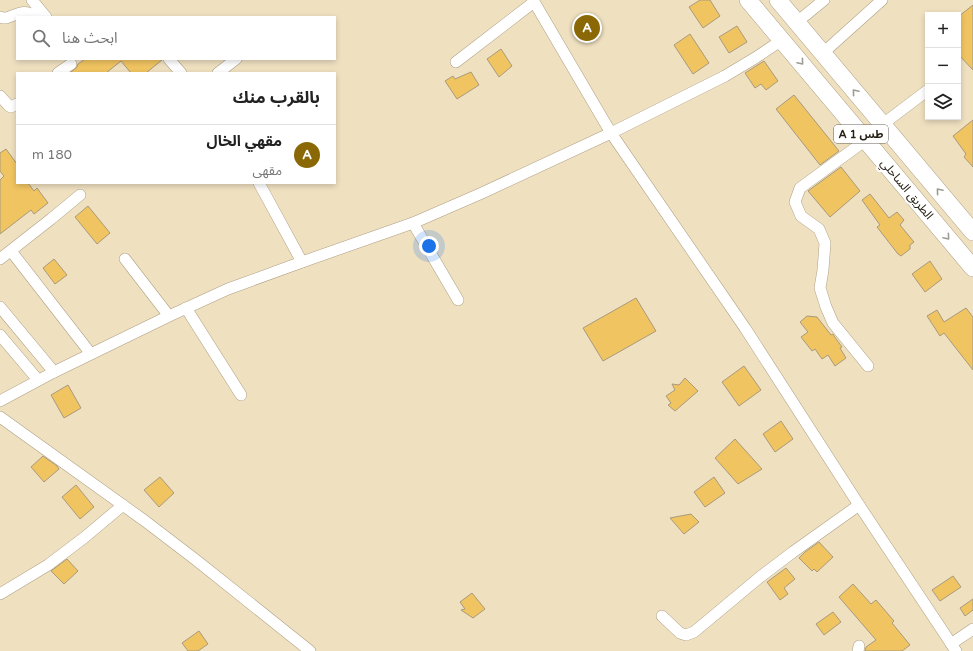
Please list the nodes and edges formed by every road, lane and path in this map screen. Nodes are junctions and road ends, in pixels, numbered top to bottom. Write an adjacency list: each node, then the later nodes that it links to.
1 (32, 0): 8 (street)
2 (748, 0): 11 (highway, الطريق الساحلي / A 1 طس)
3 (778, 0): 10 (highway, الطريق الساحلي)
4 (824, 0): 10 (street)
5 (882, 0): 12 (street)
6 (533, 1): 16 (street); 24 (street)
7 (34, 16): 9 (street)
8 (45, 16)
9 (0, 17)
10 (797, 22): 12 (highway, الطريق الساحلي)
11 (782, 40): 24 (street); 25 (highway, الطريق الساحلي / A 1 طس, one-way to 25)
12 (823, 52): 23 (highway, الطريق الساحلي, one-way to 12)
13 (72, 60): 17 (street)
14 (170, 60): 18 (street)
15 (235, 60): 19 (street)
16 (456, 62)
17 (59, 72)
18 (180, 72)
19 (219, 72)
20 (925, 92): 23 (street)
21 (0, 96): 22 (street)
22 (16, 104)
23 (883, 124): 29 (highway, الطريق الساحلي, one-way to 23)
24 (611, 133): 28 (street); 48 (street)
25 (866, 140): 34 (highway, الطريق الساحلي / A 1 طس, one-way to 34); 41 (street)
26 (260, 184): 33 (street)
27 (80, 195): 30 (street)
28 (413, 223): 33 (street); 35 (street)
29 (973, 232)
30 (11, 251): 32 (street); 40 (street)
31 (125, 258): 38 (street)
32 (0, 259)
33 (302, 262): 37 (street)
34 (973, 268)
35 (458, 300)
36 (0, 307): 42 (street)
37 (186, 308): 38 (street); 44 (street)
38 (169, 316): 40 (street)
39 (0, 335): 43 (street)
40 (91, 354): 42 (street)
41 (868, 366)
42 (54, 372): 43 (street)
43 (38, 380): 45 (street)
44 (241, 395)
45 (0, 401)
46 (0, 417): 47 (street)
47 (123, 504): 49 (street); 53 (street)
48 (859, 504): 50 (street); 52 (street)
49 (0, 594)
50 (662, 616)
51 (973, 629): 52 (street)
52 (953, 648)
53 (310, 651)

